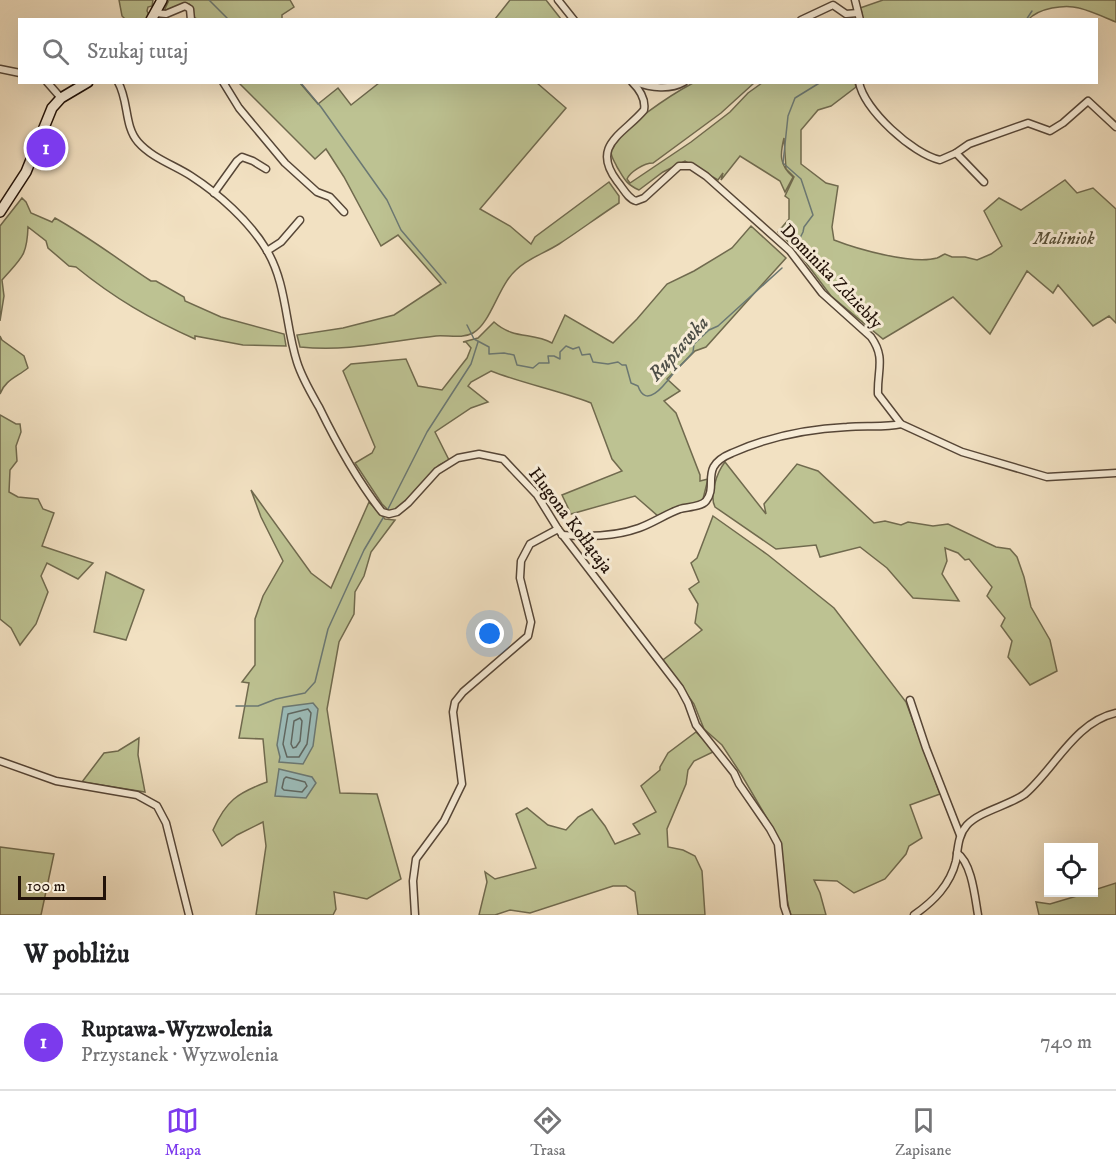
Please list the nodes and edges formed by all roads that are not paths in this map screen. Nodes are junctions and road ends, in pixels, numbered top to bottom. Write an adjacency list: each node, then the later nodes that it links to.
1 (157, 0): 5 (street)
2 (162, 0): 5 (street)
3 (558, 0): 8 (street)
4 (855, 0): 6 (street)
5 (153, 16): 7 (street)
6 (859, 16): 9 (street)
7 (191, 18)
8 (572, 18)
9 (806, 18)
10 (0, 69): 11 (street)
11 (18, 73)
12 (49, 84): 20 (street)
13 (85, 84): 20 (street)
14 (119, 84): 25 (street, Hugona Kołłątaja)
15 (224, 84): 27 (street)
16 (635, 84): 30 (street, Dominika Zdziebły)
17 (642, 84): 18 (street, Dominika Zdziebły)
18 (679, 84)
19 (860, 84): 22 (street)
20 (61, 98): 26 (street)
21 (1116, 127): 22 (street)
22 (956, 153): 24 (street)
23 (266, 169): 25 (street)
24 (984, 182)
25 (213, 193): 29 (street, Hugona Kołłątaja)
26 (0, 212)
27 (344, 212)
28 (300, 220): 29 (street)
29 (267, 251): 32 (street, Hugona Kołłątaja)
30 (901, 424): 31 (street, Dominika Zdziebły); 32 (street)
31 (1116, 473)
32 (560, 532): 39 (street); 40 (street, Hugona Kołłątaja)
33 (910, 700): 36 (street)
34 (1116, 713): 36 (street)
35 (0, 761): 38 (street)
36 (960, 835): 37 (street)
37 (957, 854): 41 (street); 42 (street)
38 (189, 915)
39 (415, 915)
40 (788, 915)
41 (914, 915)
42 (978, 915)

